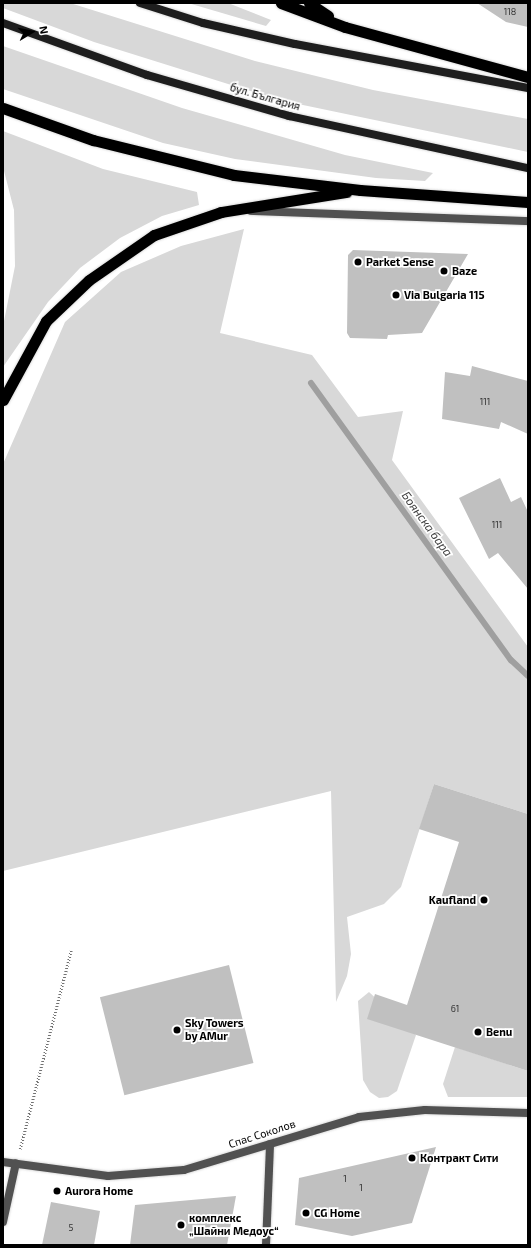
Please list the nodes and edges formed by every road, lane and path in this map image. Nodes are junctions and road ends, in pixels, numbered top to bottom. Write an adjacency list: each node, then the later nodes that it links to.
1 (140, 3): 7 (main road)
2 (281, 3): 5 (highway)
3 (309, 3): 5 (highway)
4 (3, 23): 9 (main road, бул. България)
5 (345, 27): 6 (highway)
6 (528, 77)
7 (528, 88)
8 (3, 108): 10 (highway)
9 (528, 168)
10 (360, 190): 11 (highway); 12 (highway)
11 (528, 202)
12 (232, 210): 13 (street); 14 (highway)
13 (528, 221)
14 (3, 400)
15 (71, 950): 19 (path)
16 (528, 1113): 17 (street, Спас Соколов)
17 (270, 1144): 19 (street, Спас Соколов); 21 (street)
18 (3, 1162): 19 (street, Спас Соколов)
19 (16, 1163): 20 (street)
20 (3, 1222)
21 (266, 1245)

